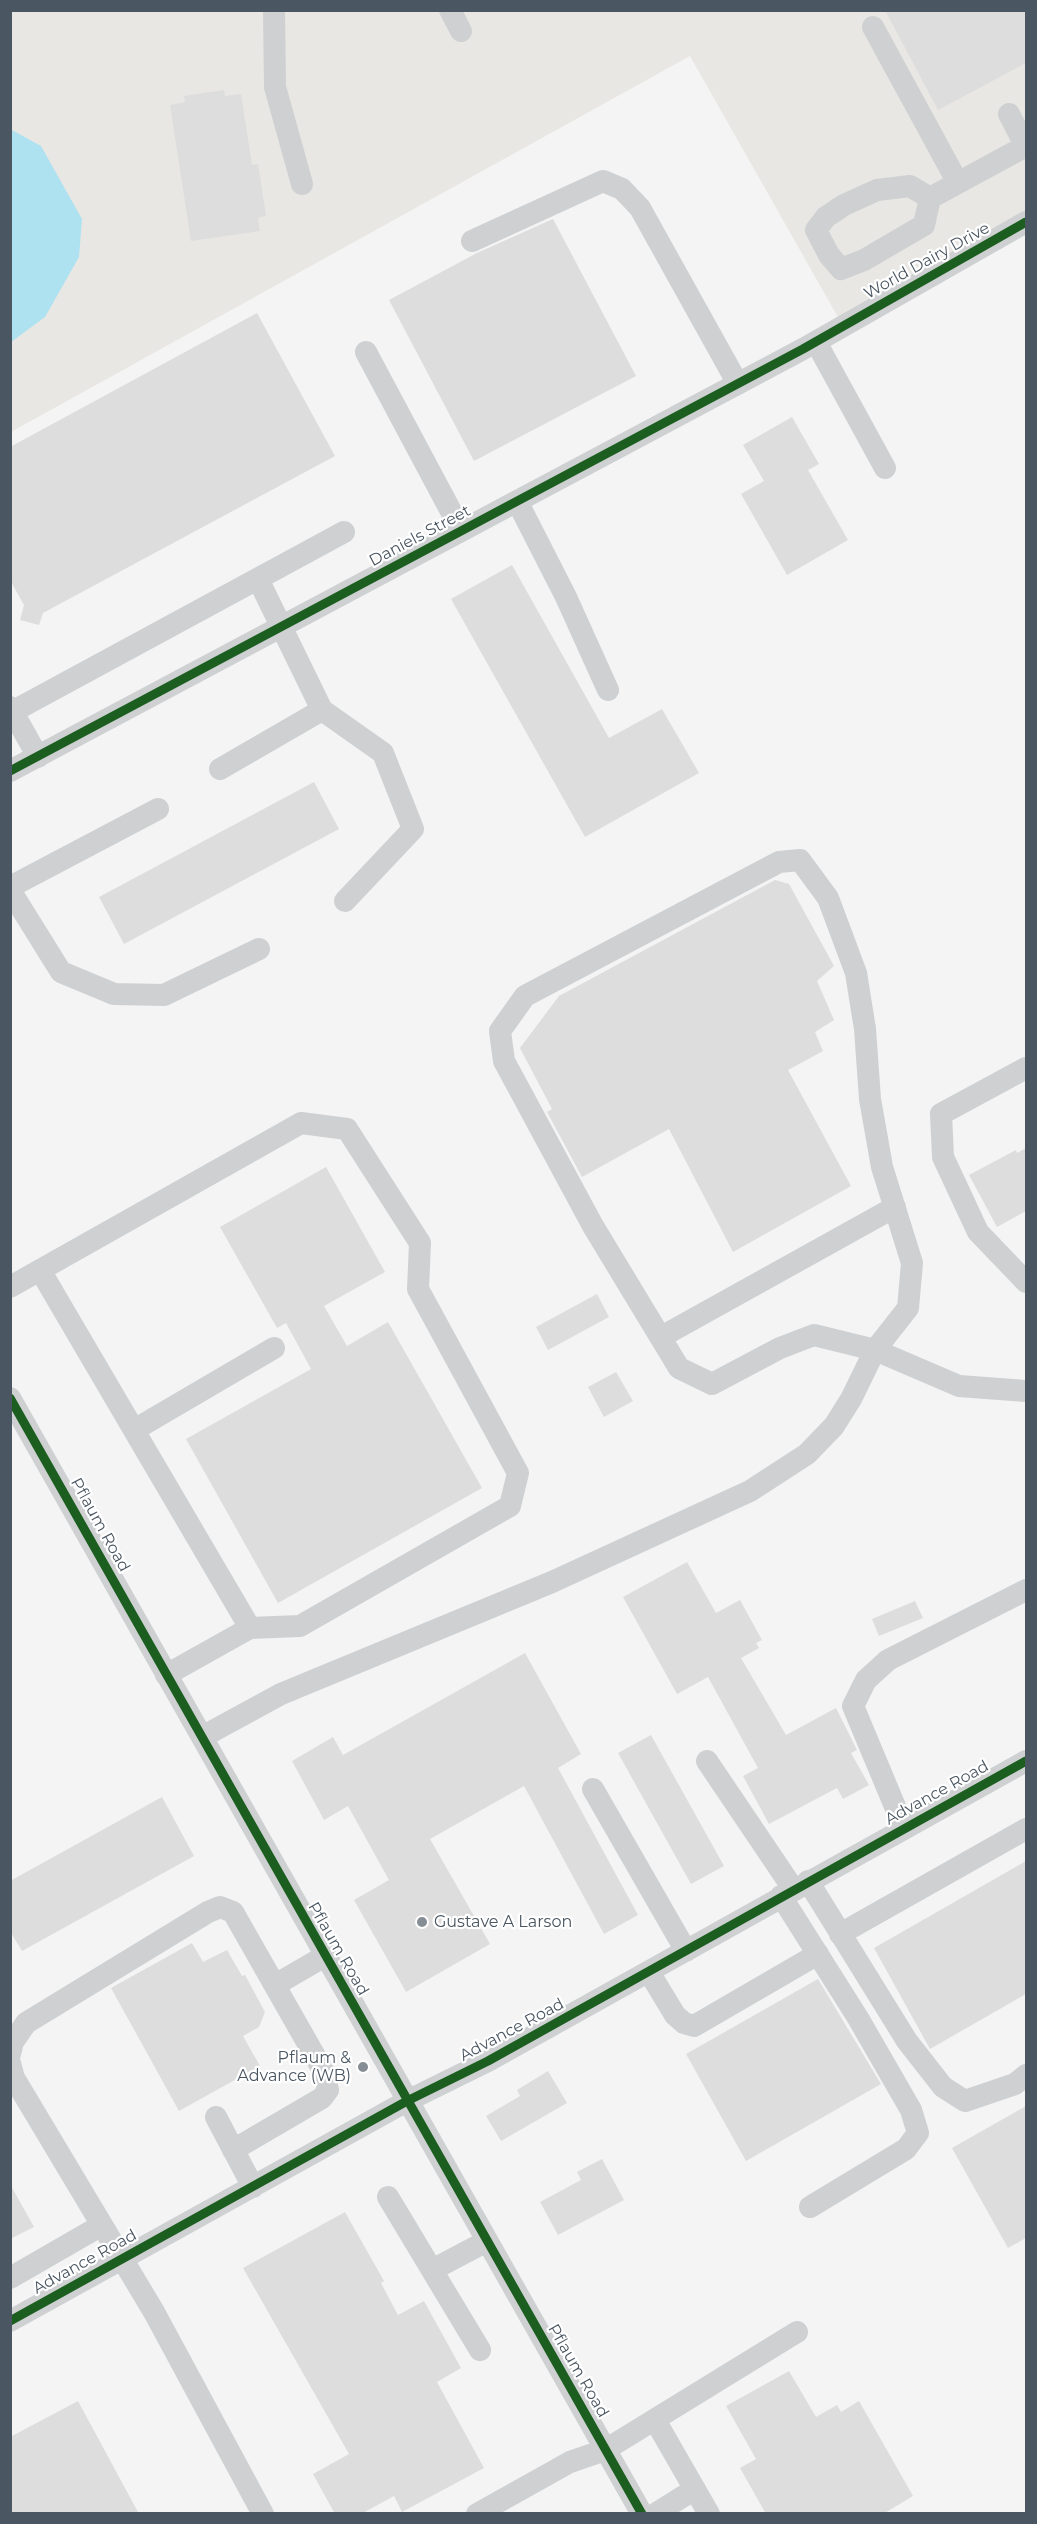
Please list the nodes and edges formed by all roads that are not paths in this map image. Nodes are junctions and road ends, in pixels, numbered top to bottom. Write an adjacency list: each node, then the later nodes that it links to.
1 (274, 10): 8 (street)
2 (450, 10): 4 (street)
3 (873, 27): 7 (street)
4 (461, 31)
5 (1009, 114): 6 (street)
6 (1026, 146): 7 (street)
7 (958, 183): 9 (street)
8 (302, 184)
9 (930, 198): 9 (street)
10 (1026, 222): 12 (street, World Dairy Drive)
11 (472, 241): 15 (street)
12 (843, 326): 13 (street, Daniels Street)
13 (816, 342): 15 (street, Daniels Street); 16 (street)
14 (366, 352): 18 (street)
15 (738, 384): 17 (street, Daniels Street)
16 (885, 468)
17 (518, 501): 18 (street, Daniels Street); 22 (street)
18 (461, 530): 21 (street, Daniels Street)
19 (344, 532): 20 (street)
20 (258, 579): 21 (street); 24 (street)
21 (280, 628): 23 (street); 25 (street, Daniels Street)
22 (608, 690)
23 (322, 710): 26 (street); 30 (street)
24 (11, 711): 25 (street)
25 (38, 757): 27 (street, Daniels Street)
26 (220, 769)
27 (10, 771)
28 (158, 809): 29 (street)
29 (10, 889): 31 (street)
30 (345, 901)
31 (259, 949)
32 (1026, 1068): 35 (street)
33 (895, 1207): 37 (street); 37 (street); 39 (street)
34 (40, 1270): 36 (street); 42 (street); 44 (street)
35 (1026, 1282)
36 (10, 1287)
37 (661, 1337): 39 (street)
38 (274, 1348): 42 (street)
39 (875, 1350): 40 (street); 46 (street)
40 (1026, 1391)
41 (10, 1398): 45 (street, Pflaum Road)
42 (134, 1430): 44 (street)
43 (1026, 1590): 50 (street)
44 (249, 1628): 45 (street)
45 (166, 1675): 46 (street, Pflaum Road)
46 (202, 1737): 56 (street, Pflaum Road)
47 (707, 1761): 52 (street)
48 (1026, 1761): 50 (street, Advance Road)
49 (593, 1789): 54 (street)
50 (904, 1828): 52 (street, Advance Road)
51 (1026, 1829): 53 (street)
52 (794, 1889): 53 (street); 54 (street, Advance Road); 55 (street)
53 (840, 1934): 61 (street)
54 (686, 1951): 57 (street, Advance Road)
55 (818, 1954): 57 (street); 67 (street)
56 (325, 1956): 58 (street); 62 (street, Pflaum Road)
57 (649, 1972): 62 (street, Advance Road)
58 (275, 1985): 59 (street); 64 (street)
59 (10, 2054)
60 (10, 2062): 68 (street)
61 (1026, 2075)
62 (407, 2101): 65 (street, Advance Road); 69 (street, Pflaum Road)
63 (216, 2117): 64 (street)
64 (233, 2150): 65 (street)
65 (253, 2187): 70 (street, Advance Road)
66 (388, 2197): 71 (street)
67 (810, 2207)
68 (102, 2225): 70 (street); 72 (street)
69 (487, 2241): 71 (street); 77 (street, Pflaum Road)
70 (122, 2259): 73 (street, Advance Road); 79 (street)
71 (432, 2270): 75 (street)
72 (10, 2278)
73 (10, 2321)
74 (797, 2332): 76 (street)
75 (480, 2350)
76 (655, 2420): 77 (street); 78 (street)
77 (606, 2450): 80 (street); 81 (street, Pflaum Road)
78 (695, 2489): 82 (street); 83 (street)
79 (263, 2514)
80 (477, 2514)
81 (642, 2514)
82 (655, 2514)
83 (709, 2514)

